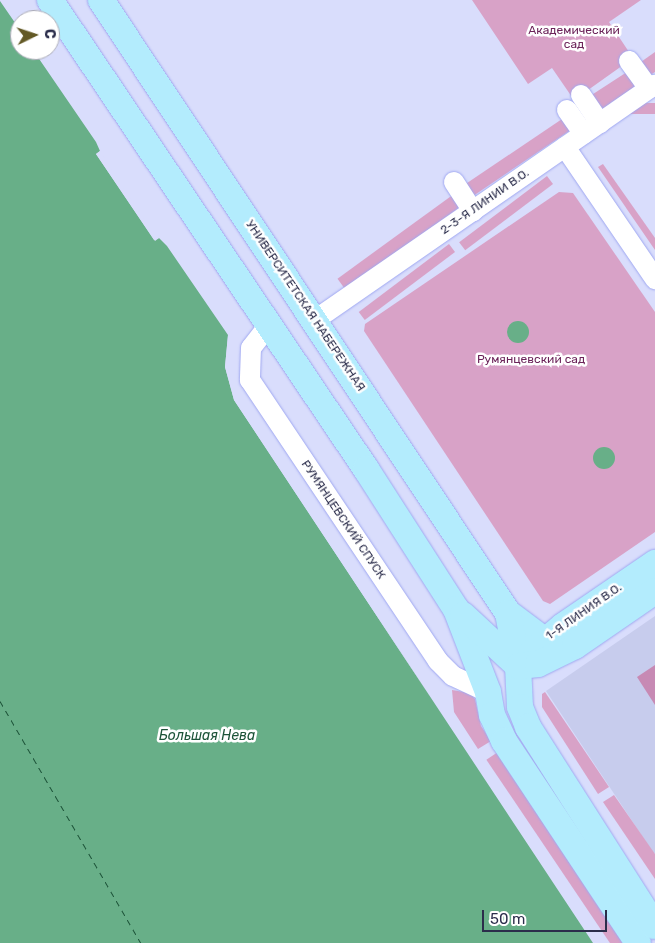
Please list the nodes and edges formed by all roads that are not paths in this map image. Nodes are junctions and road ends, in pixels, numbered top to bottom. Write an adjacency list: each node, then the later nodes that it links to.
1 (50, 0): 14 (main road)
2 (101, 0): 13 (main road, УНИВЕРСИТЕТСКАЯ НАБЕРЕЖНАЯ)
3 (629, 61): 4 (street)
4 (652, 87): 7 (street, 2-3-Я ЛИНИИ В.О.)
5 (581, 95): 7 (street)
6 (567, 110): 8 (street)
7 (600, 123): 8 (street, 2-3-Я ЛИНИИ В.О.)
8 (584, 134): 9 (street, 2-3-Я ЛИНИИ В.О.)
9 (565, 147): 11 (street, 2-3-Я ЛИНИИ В.О.); 12 (street)
10 (454, 182): 11 (street)
11 (473, 210): 13 (street, 2-3-Я ЛИНИИ В.О.)
12 (655, 279)
13 (315, 320): 18 (main road, УНИВЕРСИТЕТСКАЯ НАБЕРЕЖНАЯ)
14 (269, 325): 17 (main road); 21 (street, РУМЯНЦЕВСКИЙ СПУСК)
15 (655, 563): 19 (main road, 1-Я ЛИНИЯ В.О.)
16 (655, 591): 20 (main road)
17 (456, 609): 20 (main road); 21 (main road)
18 (508, 613): 19 (main road, УНИВЕРСИТЕТСКАЯ НАБЕРЕЖНАЯ); 20 (main road, УНИВЕРСИТЕТСКАЯ НАБЕРЕЖНАЯ)
19 (544, 640): 20 (main road, 1-Я ЛИНИЯ В.О.)
20 (518, 666): 21 (main road, 1-Я ЛИНИЯ В.О.); 22 (main road, УНИВЕРСИТЕТСКАЯ НАБЕРЕЖНАЯ)
21 (488, 692): 23 (main road)
22 (655, 926)
23 (638, 943)

